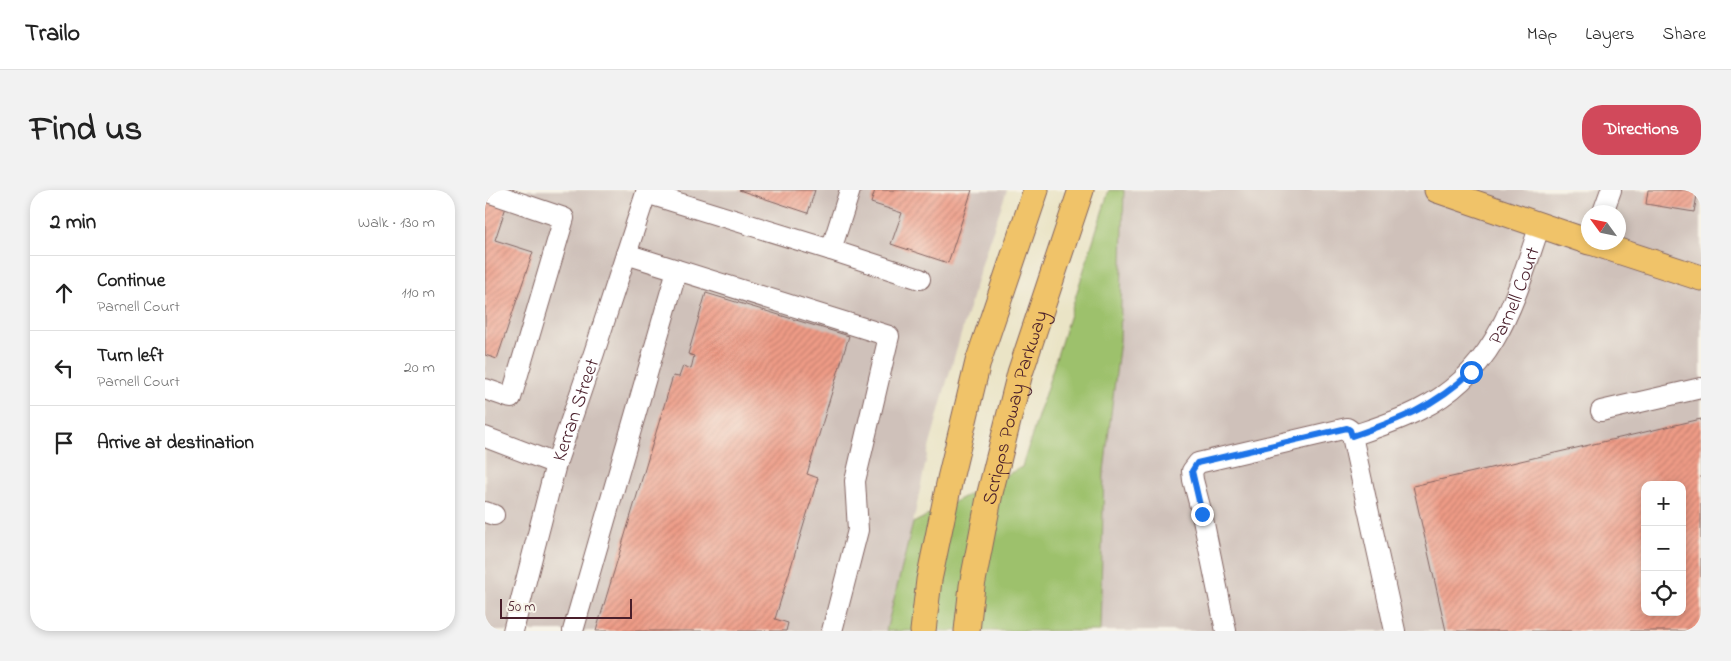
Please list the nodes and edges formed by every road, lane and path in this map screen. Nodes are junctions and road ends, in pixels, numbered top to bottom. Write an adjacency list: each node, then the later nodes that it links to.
1 (850, 190): 11 (street)
2 (1036, 190): 26 (main road)
3 (1081, 190): 27 (main road, Scripps Poway Parkway)
4 (1437, 190): 9 (main road)
5 (1611, 190): 8 (street)
6 (485, 191): 18 (street)
7 (646, 192): 11 (street); 13 (street, Kerran Street)
8 (1606, 205)
9 (1540, 225): 10 (main road); 20 (street, Parnell Court)
10 (1581, 238)
11 (831, 250): 16 (street)
12 (1616, 250): 15 (main road)
13 (626, 254): 14 (street); 22 (street, Kerran Street)
14 (677, 270): 24 (street); 25 (street)
15 (1701, 278)
16 (920, 279)
17 (1701, 388): 19 (street)
18 (485, 389)
19 (1601, 411)
20 (1352, 436): 28 (street); 29 (street)
21 (485, 437): 22 (street)
22 (556, 464): 23 (street, Kerran Street)
23 (513, 631)
24 (573, 631)
25 (832, 631)
26 (923, 631)
27 (967, 631)
28 (1226, 631)
29 (1395, 631)

